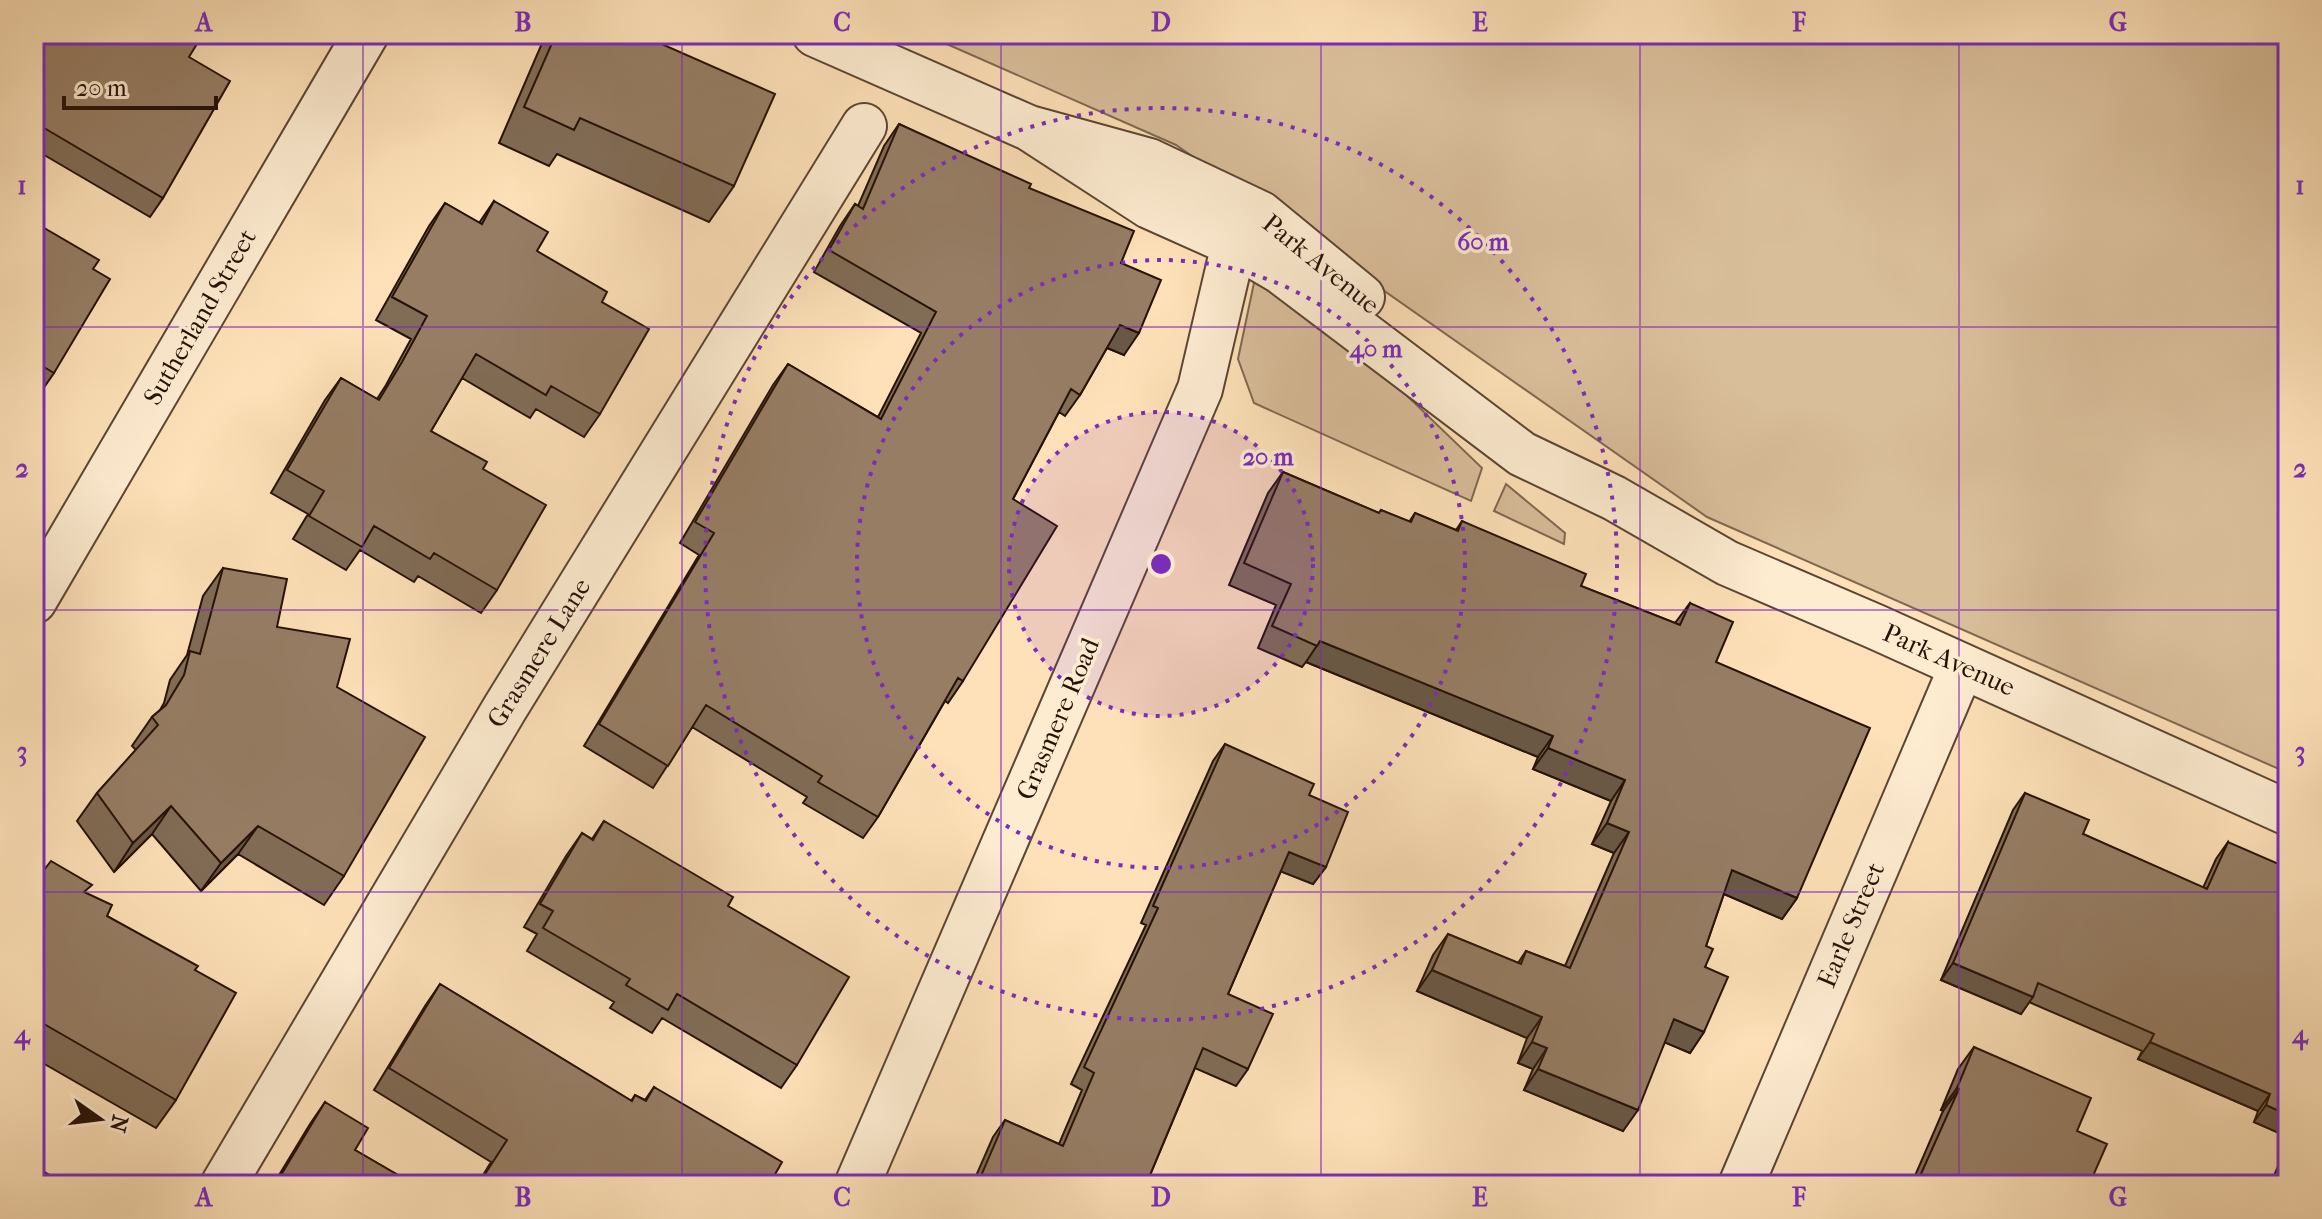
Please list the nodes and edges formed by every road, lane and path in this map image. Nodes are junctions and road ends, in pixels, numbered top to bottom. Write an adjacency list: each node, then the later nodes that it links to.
1 (366, 34): 7 (street, Sutherland Street)
2 (815, 34): 4 (street, Park Avenue)
3 (864, 126): 10 (street, Grasmere Lane)
4 (1029, 128): 5 (street, Park Avenue); 6 (street, Park Avenue)
5 (1234, 244): 6 (street, Park Avenue); 11 (street, Grasmere Road)
6 (1614, 498): 8 (street, Park Avenue)
7 (34, 601)
8 (1962, 666): 9 (street, Park Avenue); 12 (street, Earle Street)
9 (2288, 813)
10 (223, 1185)
11 (857, 1185)
12 (1741, 1185)

